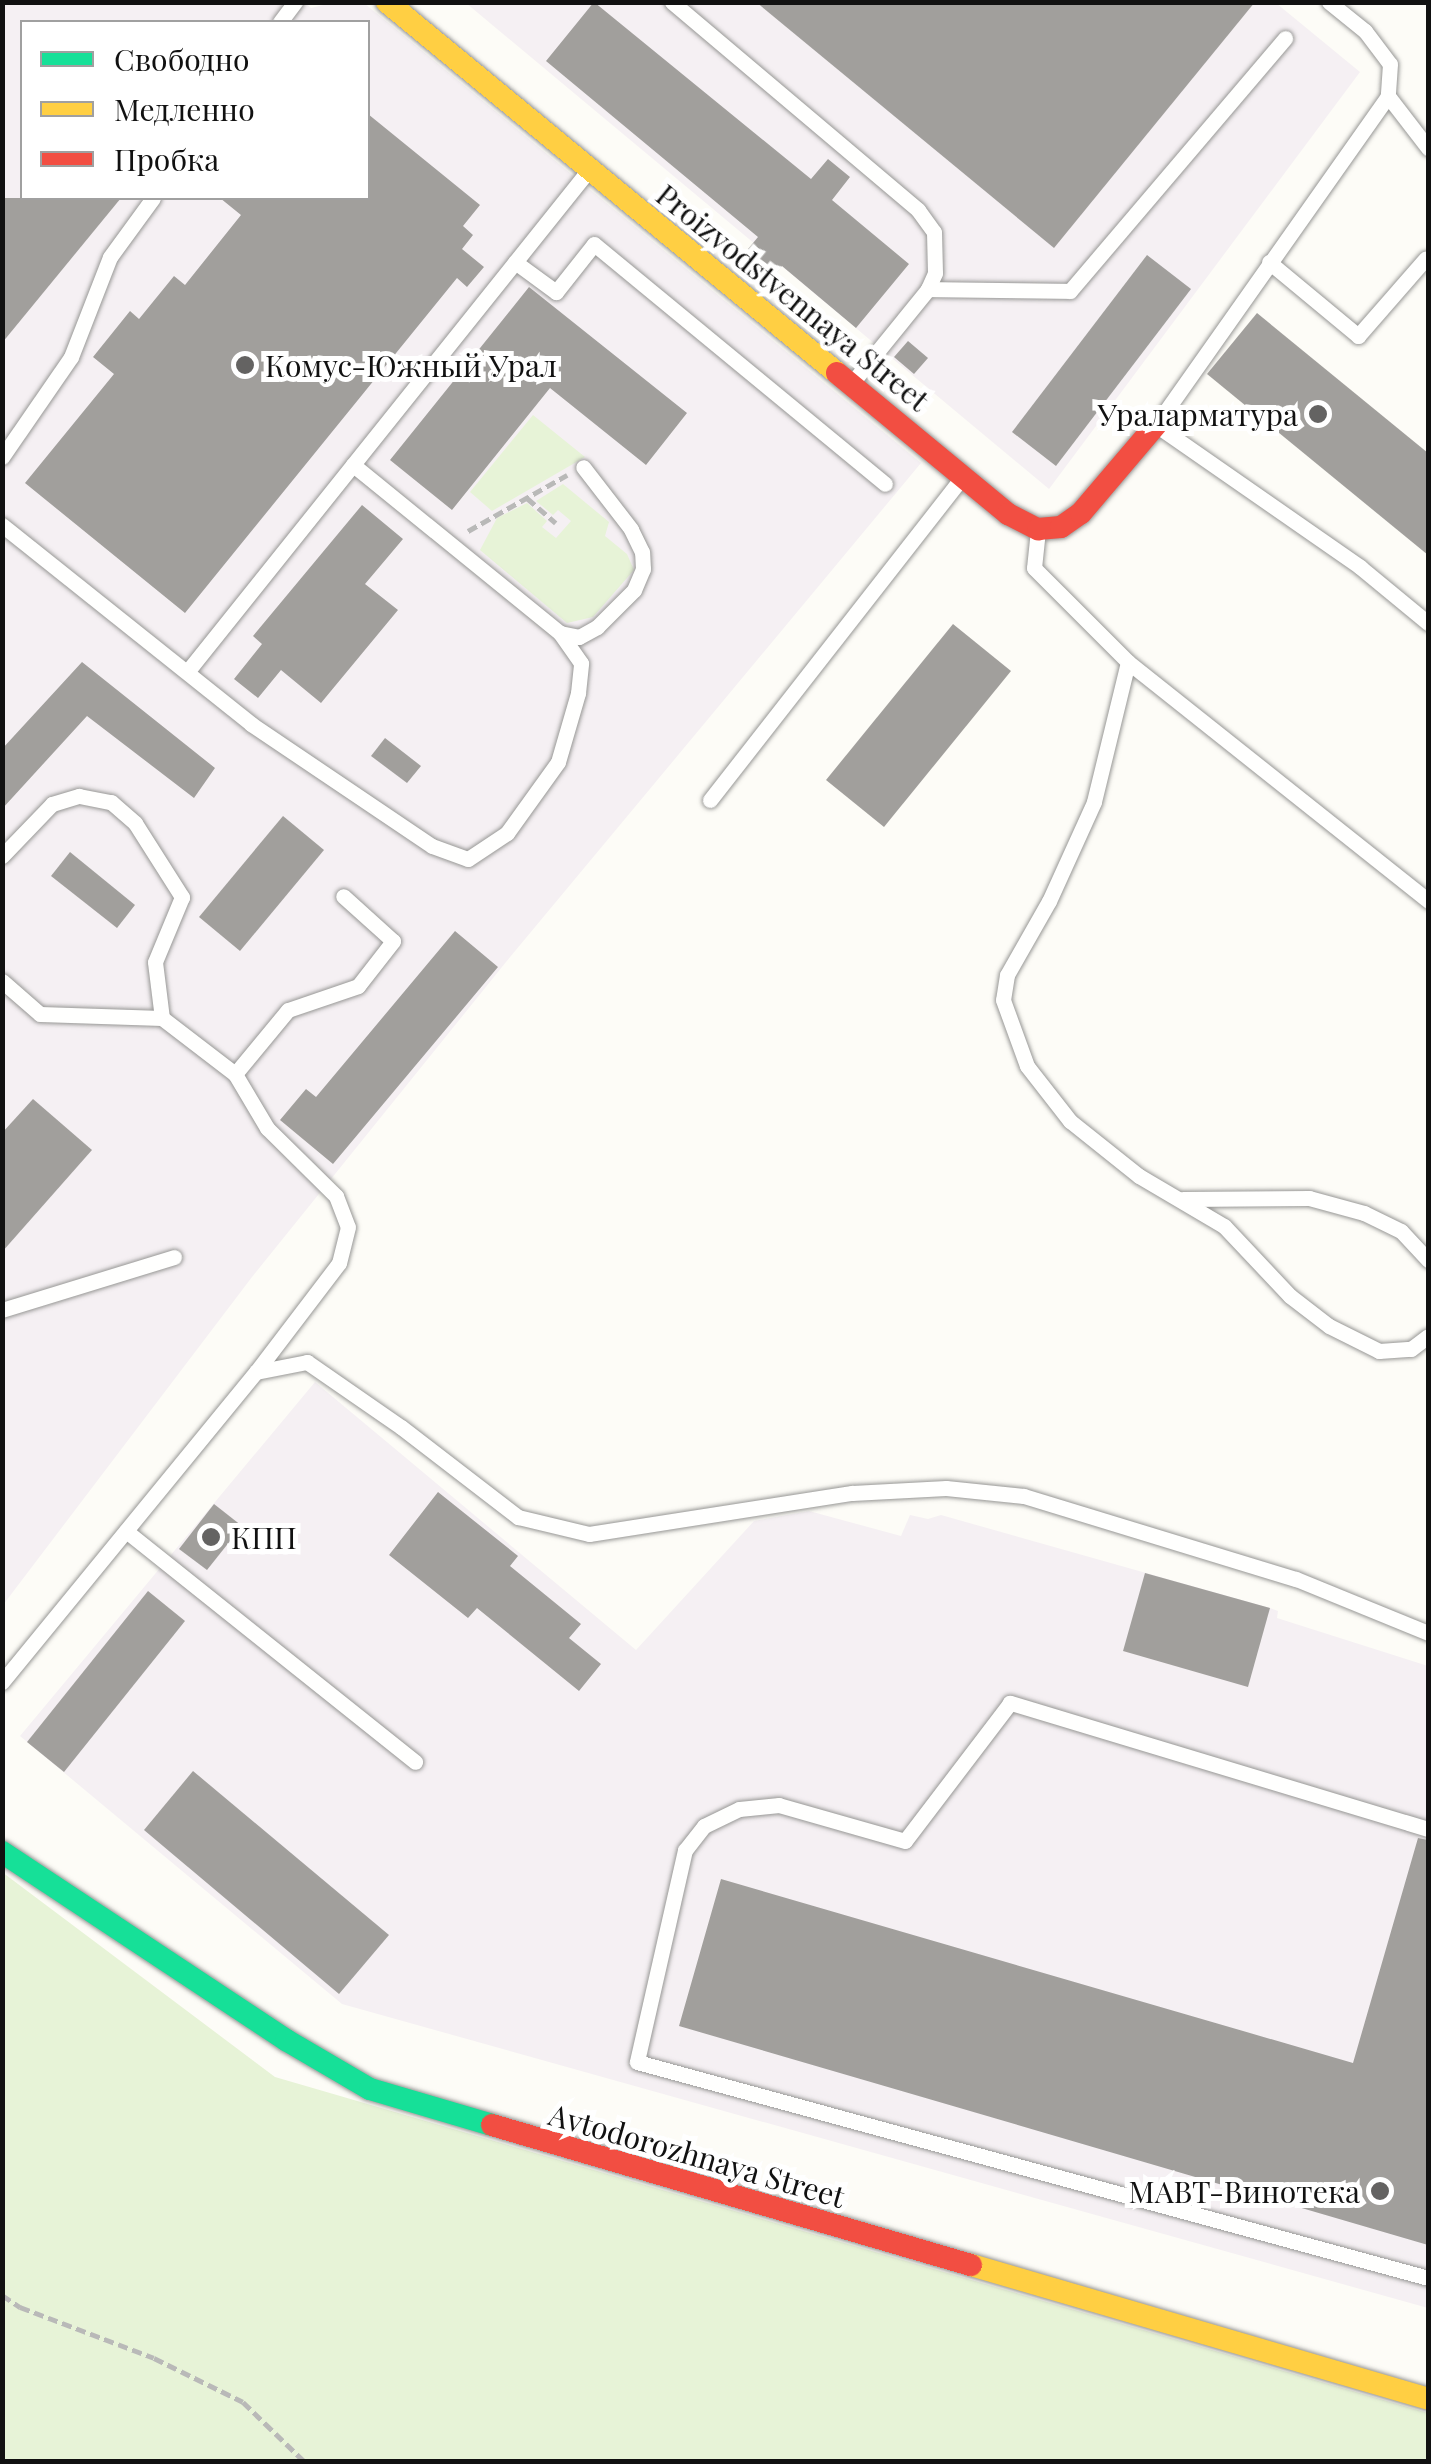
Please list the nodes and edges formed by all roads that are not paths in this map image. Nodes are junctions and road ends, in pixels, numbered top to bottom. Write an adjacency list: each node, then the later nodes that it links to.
1 (387, 2): 7 (street, Proizvodstvennaya Street)
2 (672, 2): 12 (lane)
3 (1328, 2): 5 (lane)
4 (1285, 38): 12 (lane)
5 (1388, 96): 6 (lane); 11 (lane)
6 (1428, 148)
7 (590, 168): 10 (lane); 13 (street, Proizvodstvennaya Street)
8 (152, 200): 15 (lane)
9 (1426, 258): 11 (lane)
10 (515, 262): 16 (lane); 19 (lane)
11 (1269, 262): 14 (lane)
12 (928, 289): 13 (lane)
13 (852, 382): 18 (street, Proizvodstvennaya Street)
14 (1156, 425): 21 (street); 22 (lane)
15 (2, 457)
16 (352, 465): 23 (lane); 25 (lane)
17 (583, 466): 23 (lane)
18 (963, 476): 21 (street, Proizvodstvennaya Street); 26 (lane)
19 (884, 484)
20 (2, 525): 25 (lane)
21 (1038, 528): 24 (lane)
22 (1428, 623)
23 (560, 634): 25 (lane)
24 (1128, 662): 29 (lane); 33 (lane)
25 (187, 672)
26 (710, 800)
27 (2, 856): 31 (lane)
28 (344, 896): 32 (lane)
29 (1428, 901)
30 (2, 981): 31 (lane)
31 (162, 1018): 32 (lane)
32 (235, 1074): 38 (lane)
33 (1183, 1198): 35 (lane); 37 (lane)
34 (174, 1257): 36 (lane)
35 (1428, 1260)
36 (2, 1310)
37 (1428, 1336)
38 (256, 1372): 39 (lane); 40 (lane)
39 (126, 1531): 41 (lane); 42 (lane)
40 (1428, 1634)
41 (2, 1682)
42 (415, 1762)
43 (1428, 1829): 45 (lane)
44 (2, 1852): 46 (street, Avtodorozhnaya Street)
45 (1428, 2278)
46 (1428, 2398)

